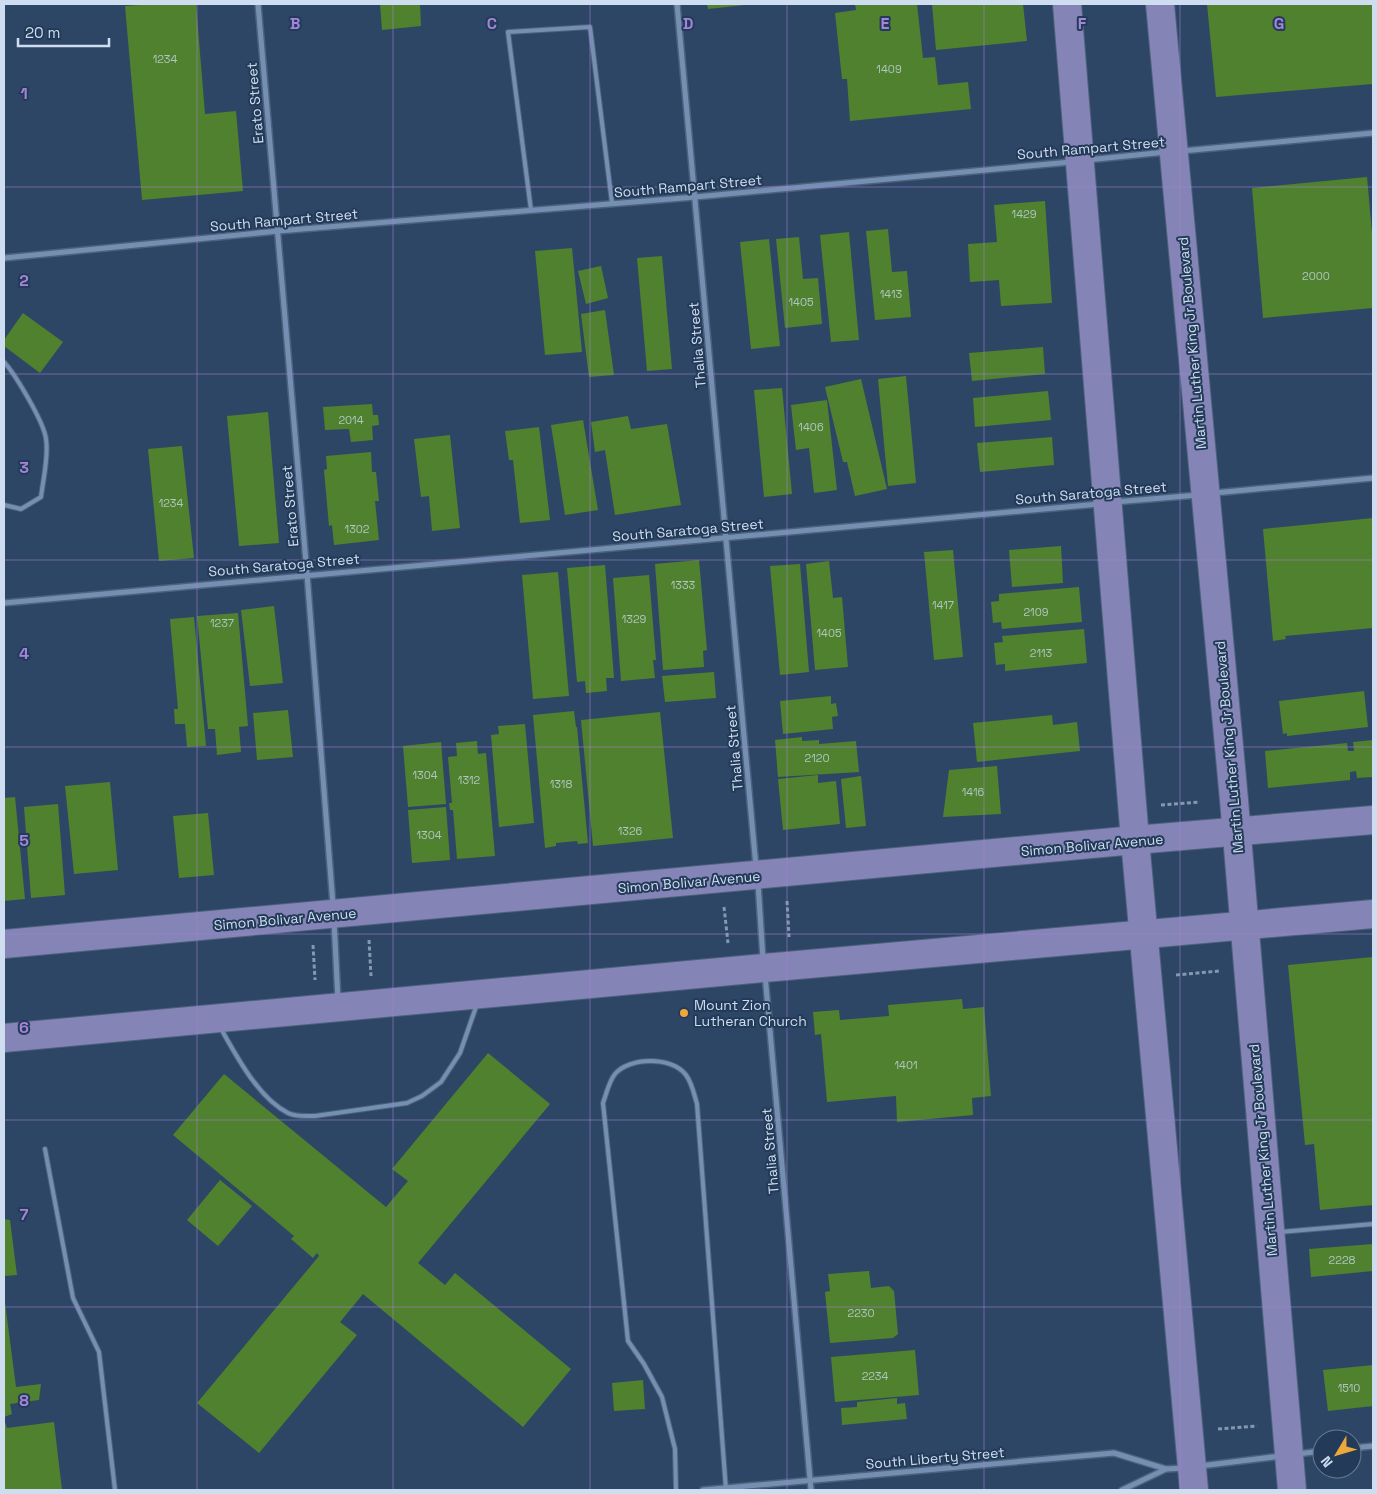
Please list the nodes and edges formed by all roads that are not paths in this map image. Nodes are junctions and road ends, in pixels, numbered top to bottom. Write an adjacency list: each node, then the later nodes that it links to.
1 (258, 4): 11 (street, Erato Street)
2 (677, 4): 8 (street, Thalia Street)
3 (1067, 4): 7 (street)
4 (1160, 4): 6 (street, Martin Luther King Jr Boulevard)
5 (1373, 134): 6 (street, South Rampart Street)
6 (1174, 152): 7 (street, South Rampart Street); 15 (street, Martin Luther King Jr Boulevard)
7 (1079, 161): 8 (street, South Rampart Street); 16 (street)
8 (695, 197): 9 (street, South Rampart Street); 18 (street, Thalia Street)
9 (612, 203): 10 (street, South Rampart Street); 10 (lane)
10 (532, 210): 11 (street, South Rampart Street)
11 (278, 231): 12 (street, South Rampart Street); 19 (street, Erato Street)
12 (4, 258)
13 (4, 362): 17 (lane)
14 (1373, 478): 15 (street, South Saratoga Street)
15 (1206, 494): 16 (street, South Saratoga Street); 22 (street, Martin Luther King Jr Boulevard)
16 (1108, 503): 18 (street, South Saratoga Street); 23 (street)
17 (4, 505)
18 (726, 539): 19 (street, South Saratoga Street); 24 (street, Thalia Street)
19 (307, 574): 20 (street, South Saratoga Street); 26 (street, Erato Street)
20 (4, 603)
21 (1373, 820): 22 (street, Simon Bolivar Avenue)
22 (1237, 833): 23 (street, Simon Bolivar Avenue); 27 (street, Martin Luther King Jr Boulevard)
23 (1135, 840): 24 (street, Simon Bolivar Avenue); 28 (street)
24 (757, 876): 26 (street, Simon Bolivar Avenue); 30 (street, Thalia Street)
25 (1373, 914): 27 (street)
26 (333, 915): 29 (street, Simon Bolivar Avenue); 32 (street, Erato Street)
27 (1244, 926): 28 (street); 37 (street, Martin Luther King Jr Boulevard)
28 (1143, 934): 30 (street); 40 (street)
29 (4, 944)
30 (764, 968): 31 (street); 41 (street, Thalia Street)
31 (480, 994): 32 (street); 33 (lane)
32 (338, 1008): 33 (street)
33 (216, 1019): 34 (street)
34 (4, 1038)
35 (45, 1149): 43 (lane)
36 (1373, 1224): 37 (lane)
37 (1270, 1233): 39 (street, Martin Luther King Jr Boulevard)
38 (1312, 1452): 39 (street, South Liberty Street)
39 (1288, 1455): 40 (street, South Liberty Street); 48 (street, Martin Luther King Jr Boulevard)
40 (1184, 1476): 41 (street, South Liberty Street); 47 (street, South Liberty Street)
41 (811, 1481): 42 (street, South Liberty Street); 46 (street, Thalia Street)
42 (726, 1489): 44 (lane); 45 (street, South Liberty Street)
43 (115, 1490)
44 (676, 1490)
45 (703, 1490)
46 (812, 1490)
47 (1122, 1490)
48 (1292, 1490)

